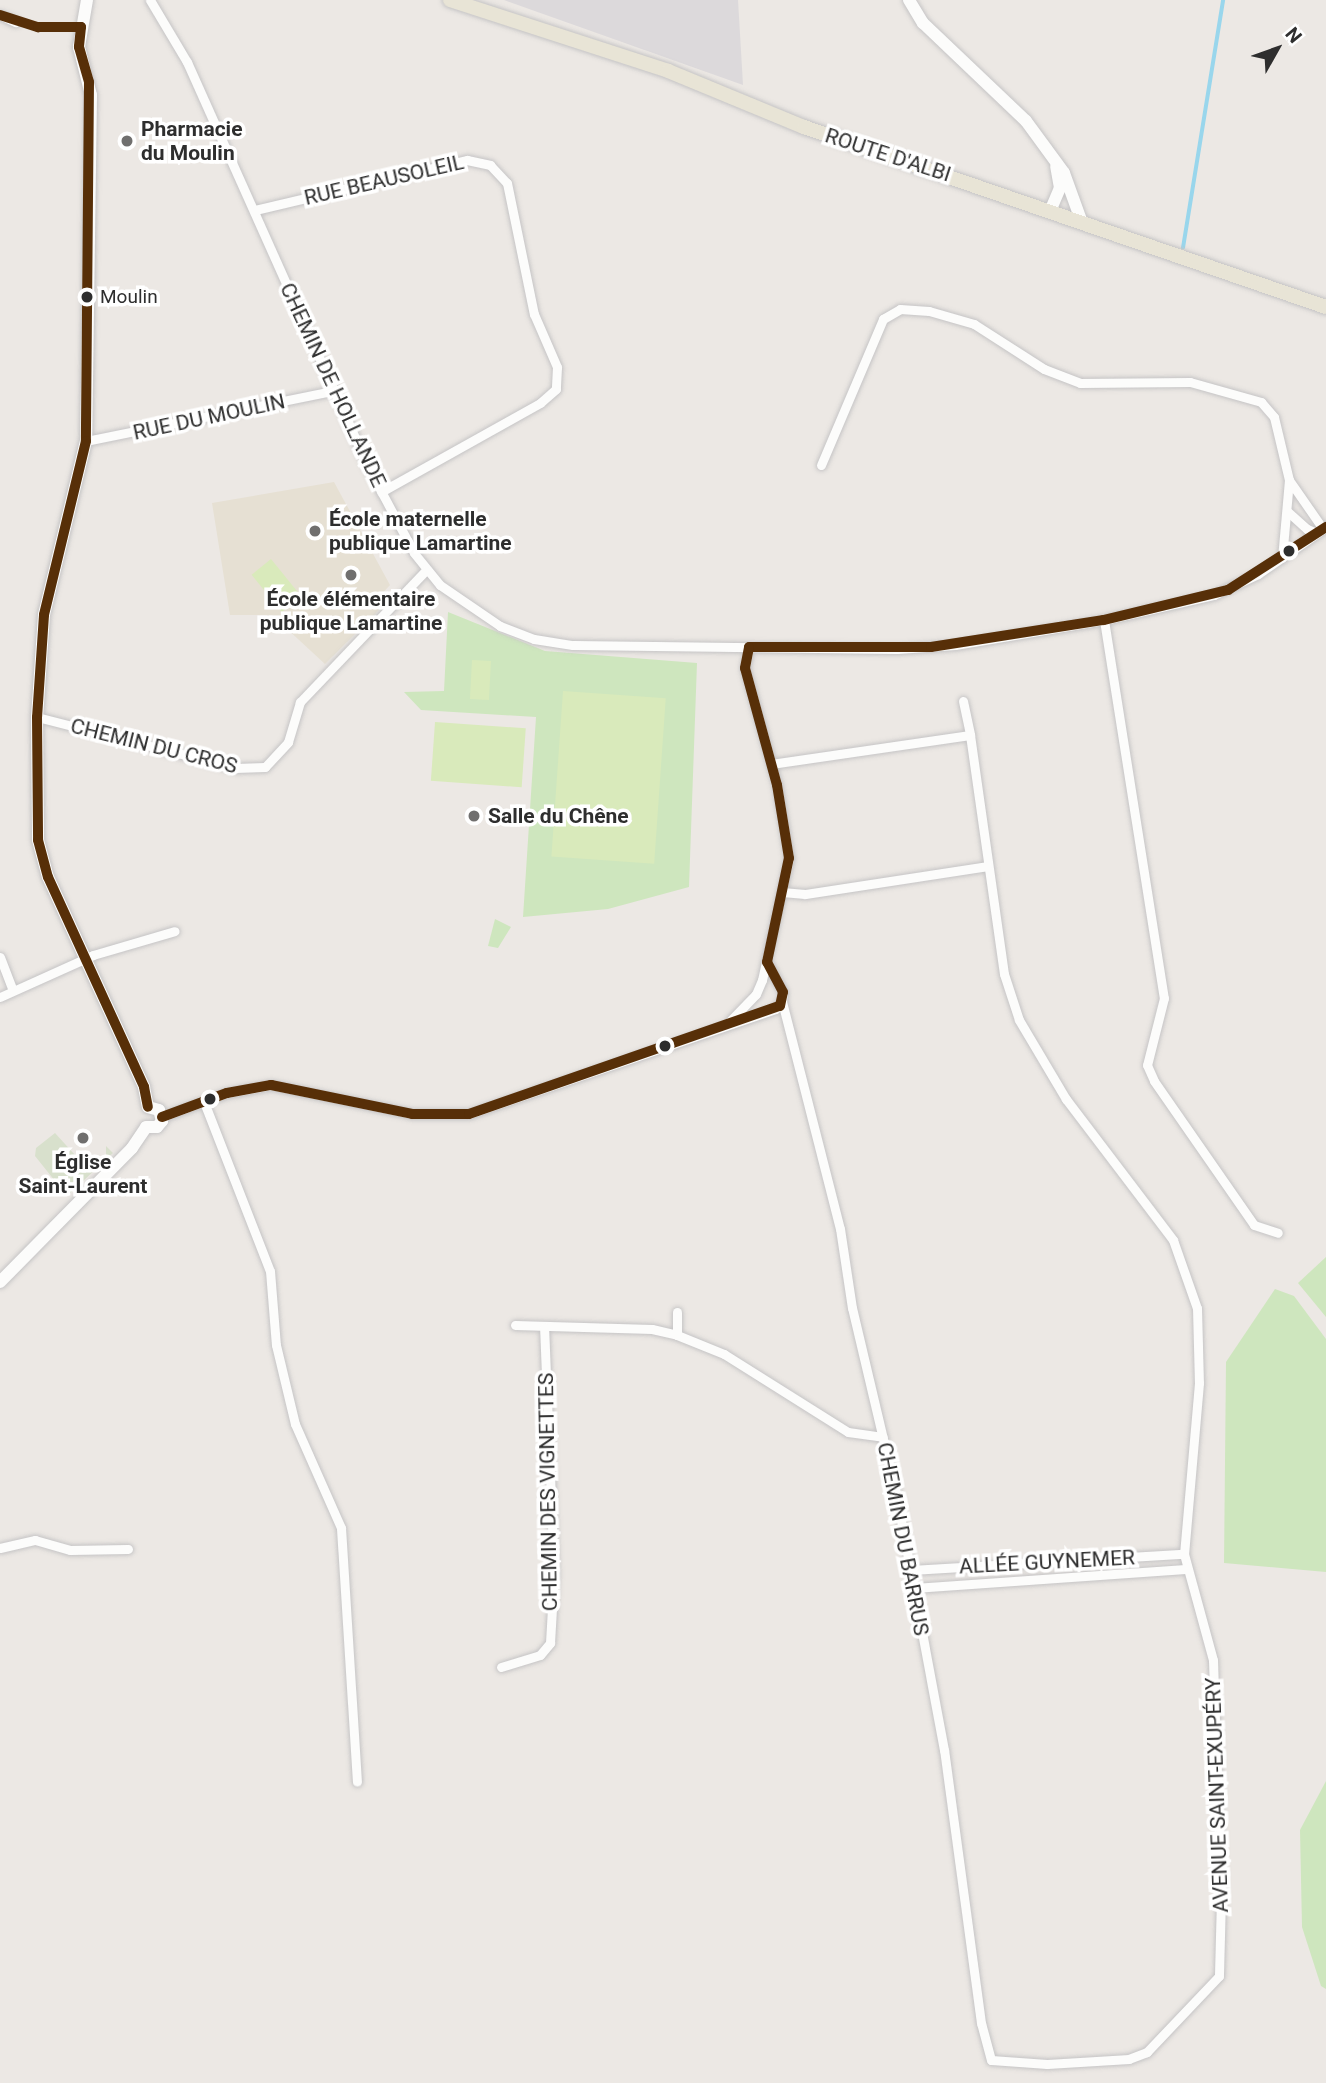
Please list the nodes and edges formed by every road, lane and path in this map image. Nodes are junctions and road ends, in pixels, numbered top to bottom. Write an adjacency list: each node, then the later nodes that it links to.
1 (87, 0): 13 (street)
2 (150, 0): 9 (street, CHEMIN DE HOLLANDE)
3 (450, 0): 8 (main road, ROUTE D'ALBI)
4 (909, 0): 7 (street)
5 (0, 15): 6 (street)
6 (15, 22)
7 (1051, 153): 8 (street); 10 (street)
8 (1051, 209): 10 (main road, ROUTE D'ALBI)
9 (255, 210): 12 (street, CHEMIN DE HOLLANDE); 16 (street, RUE BEAUSOLEIL)
10 (1081, 220): 11 (main road, ROUTE D'ALBI)
11 (1326, 307)
12 (332, 391): 13 (street, RUE DU MOULIN); 16 (street, CHEMIN DE HOLLANDE)
13 (86, 441): 24 (street)
14 (821, 465): 15 (street)
15 (1289, 480): 17 (street); 18 (street)
16 (381, 492): 20 (street, CHEMIN DE HOLLANDE)
17 (1287, 511): 18 (street); 19 (street)
18 (1322, 529): 19 (street, CHEMIN DE HOLLANDE)
19 (1282, 558): 21 (street, CHEMIN DE HOLLANDE)
20 (426, 570): 22 (street, CHEMIN DE HOLLANDE); 24 (street, CHEMIN DU CROS)
21 (1104, 620): 22 (street, CHEMIN DE HOLLANDE); 45 (street)
22 (749, 647): 26 (street)
23 (963, 701): 25 (street, AVENUE SAINT-EXUPÉRY)
24 (37, 717): 31 (street)
25 (970, 735): 26 (street); 27 (street, AVENUE SAINT-EXUPÉRY)
26 (771, 764): 28 (street)
27 (987, 866): 28 (street); 54 (street, AVENUE SAINT-EXUPÉRY)
28 (782, 892): 32 (street)
29 (175, 931): 31 (street)
30 (0, 957): 34 (street)
31 (86, 958): 34 (street); 42 (street)
32 (767, 962): 33 (street, CHEMIN DU BARRUS); 35 (street)
33 (777, 984): 35 (street); 37 (street, CHEMIN DU BARRUS)
34 (12, 989): 36 (street)
35 (757, 990): 38 (street); 40 (street)
36 (0, 998)
37 (782, 1001): 38 (street); 39 (street, CHEMIN DU BARRUS)
38 (768, 1010): 39 (street); 40 (street)
39 (786, 1024): 51 (street, CHEMIN DU BARRUS)
40 (726, 1025): 41 (street)
41 (204, 1102): 43 (street); 59 (street)
42 (148, 1107): 43 (street); 44 (street)
43 (162, 1117): 44 (street)
44 (146, 1127): 46 (street)
45 (1278, 1233)
46 (0, 1282)
47 (677, 1312): 50 (street)
48 (515, 1325): 49 (street)
49 (544, 1327): 50 (street); 58 (street, CHEMIN DES VIGNETTES)
50 (677, 1335): 51 (street)
51 (883, 1437): 56 (street, CHEMIN DU BARRUS)
52 (0, 1548): 53 (street)
53 (128, 1549)
54 (1184, 1554): 55 (street, AVENUE SAINT-EXUPÉRY); 56 (street, ALLÉE GUYNEMER)
55 (1185, 1569): 57 (street, ALLÉE GUYNEMER); 60 (street, AVENUE SAINT-EXUPÉRY)
56 (911, 1570): 57 (street, CHEMIN DU BARRUS)
57 (914, 1588): 60 (street, CHEMIN DU BARRUS)
58 (501, 1667)
59 (357, 1781)
60 (991, 2060)

